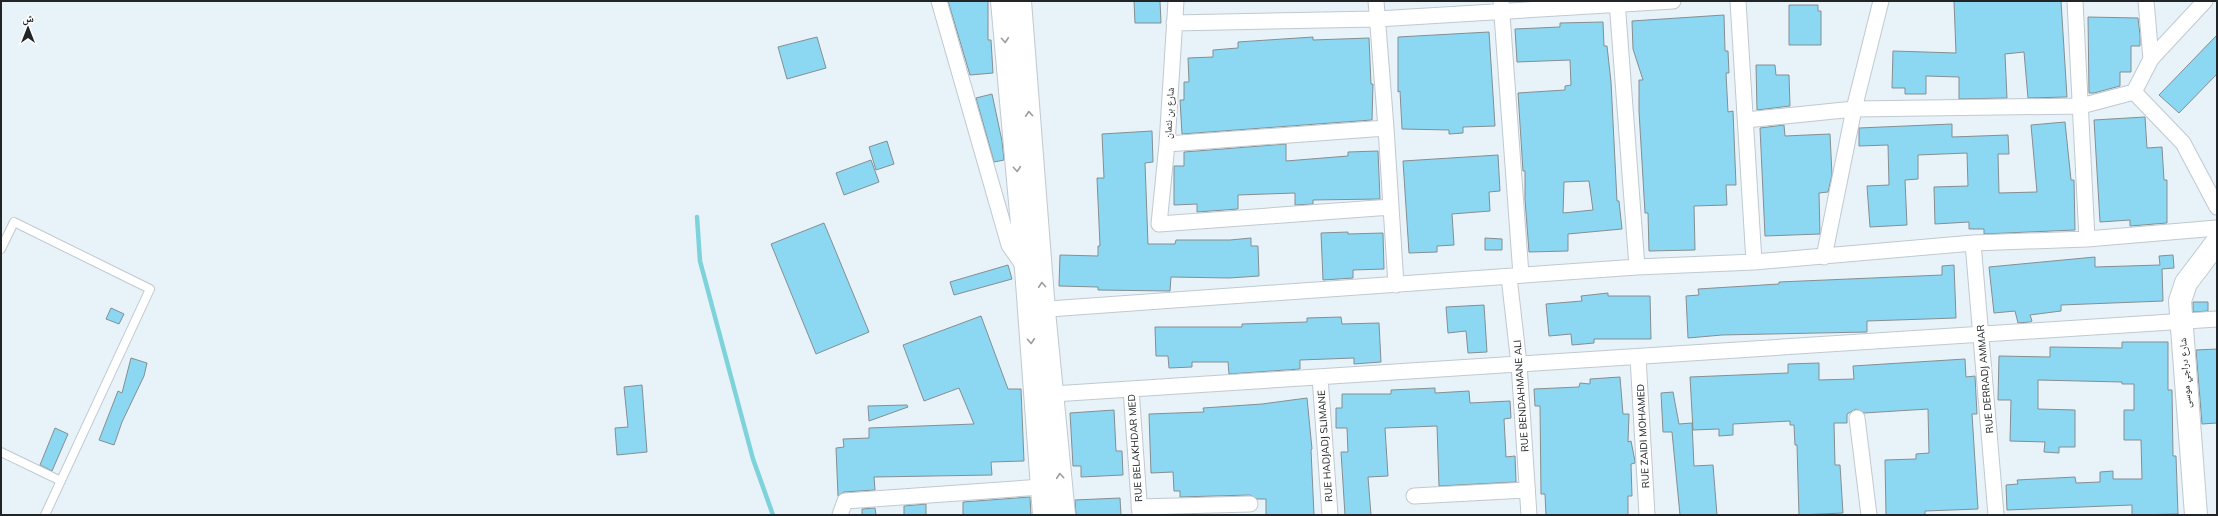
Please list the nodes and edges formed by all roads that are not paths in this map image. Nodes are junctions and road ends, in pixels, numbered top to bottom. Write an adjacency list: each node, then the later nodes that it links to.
1 (939, 1): 33 (street)
2 (1002, 1): 33 (main road, one-way to 33)
3 (1020, 1): 36 (main road, one-way to 3)
4 (1176, 1): 15 (street, شارع بن نثمان)
5 (1376, 1): 14 (street)
6 (1672, 1): 12 (street)
7 (1738, 1): 20 (street)
8 (1881, 1): 19 (street)
9 (2075, 1): 18 (street)
10 (2146, 1): 16 (street)
11 (2205, 1): 16 (street)
12 (1617, 3): 13 (street); 32 (street)
13 (1501, 7): 14 (street); 34 (street, RUE BENDAHMANE ALI)
14 (1377, 18): 15 (street); 21 (street)
15 (1174, 23): 22 (street, شارع بن نثمان)
16 (2151, 59): 17 (street)
17 (2134, 92): 18 (street); 24 (street)
18 (2081, 106): 19 (street); 26 (street)
19 (1854, 109): 20 (street); 30 (street)
20 (1746, 120): 31 (street)
21 (1386, 128): 22 (street); 23 (street)
22 (1167, 144): 23 (street, شارع بن نثمان)
23 (1391, 207): 35 (street)
24 (2217, 208)
25 (2217, 228): 26 (street)
26 (2087, 239): 28 (street)
27 (2217, 242): 38 (main road, شارع دراجي موسى)
28 (1973, 243): 30 (street); 39 (street, RUE DERRADJ AMMAR)
29 (1, 250): 47 (lane)
30 (1824, 256): 31 (street)
31 (1754, 262): 32 (street)
32 (1637, 267): 34 (street)
33 (1026, 269): 36 (main road)
34 (1515, 276): 35 (street); 41 (street, RUE BENDAHMANE ALI)
35 (1396, 285): 36 (street)
36 (1036, 310): 44 (main road); 48 (main road, one-way to 48)
37 (2217, 319): 38 (street)
38 (2181, 322): 39 (street); 62 (main road, شارع دراجي موسى)
39 (1981, 335): 40 (street); 61 (street, RUE DERRADJ AMMAR)
40 (1638, 357): 41 (street); 59 (street, RUE ZAIDI MOHAMED)
41 (1519, 364): 42 (street); 49 (street, RUE BENDAHMANE ALI)
42 (1320, 377): 43 (street); 57 (street, RUE HADJADJ SLIMANE)
43 (1131, 389): 44 (street); 52 (street, RUE BELAKHDAR MED)
44 (1053, 394): 56 (main road, one-way to 44)
45 (1857, 418): 60 (street)
46 (1, 452): 47 (lane)
47 (60, 481): 53 (lane)
48 (1042, 487): 54 (street); 55 (main road)
49 (1528, 490): 50 (street); 58 (street, RUE BENDAHMANE ALI)
50 (1414, 496)
51 (1250, 504): 52 (street, RUE BELAKHDAR MED)
52 (1140, 511)
53 (45, 515)
54 (840, 515)
55 (1044, 515)
56 (1064, 515)
57 (1330, 515)
58 (1529, 515)
59 (1647, 515)
60 (1870, 515)
61 (1996, 515)
62 (2196, 515)

